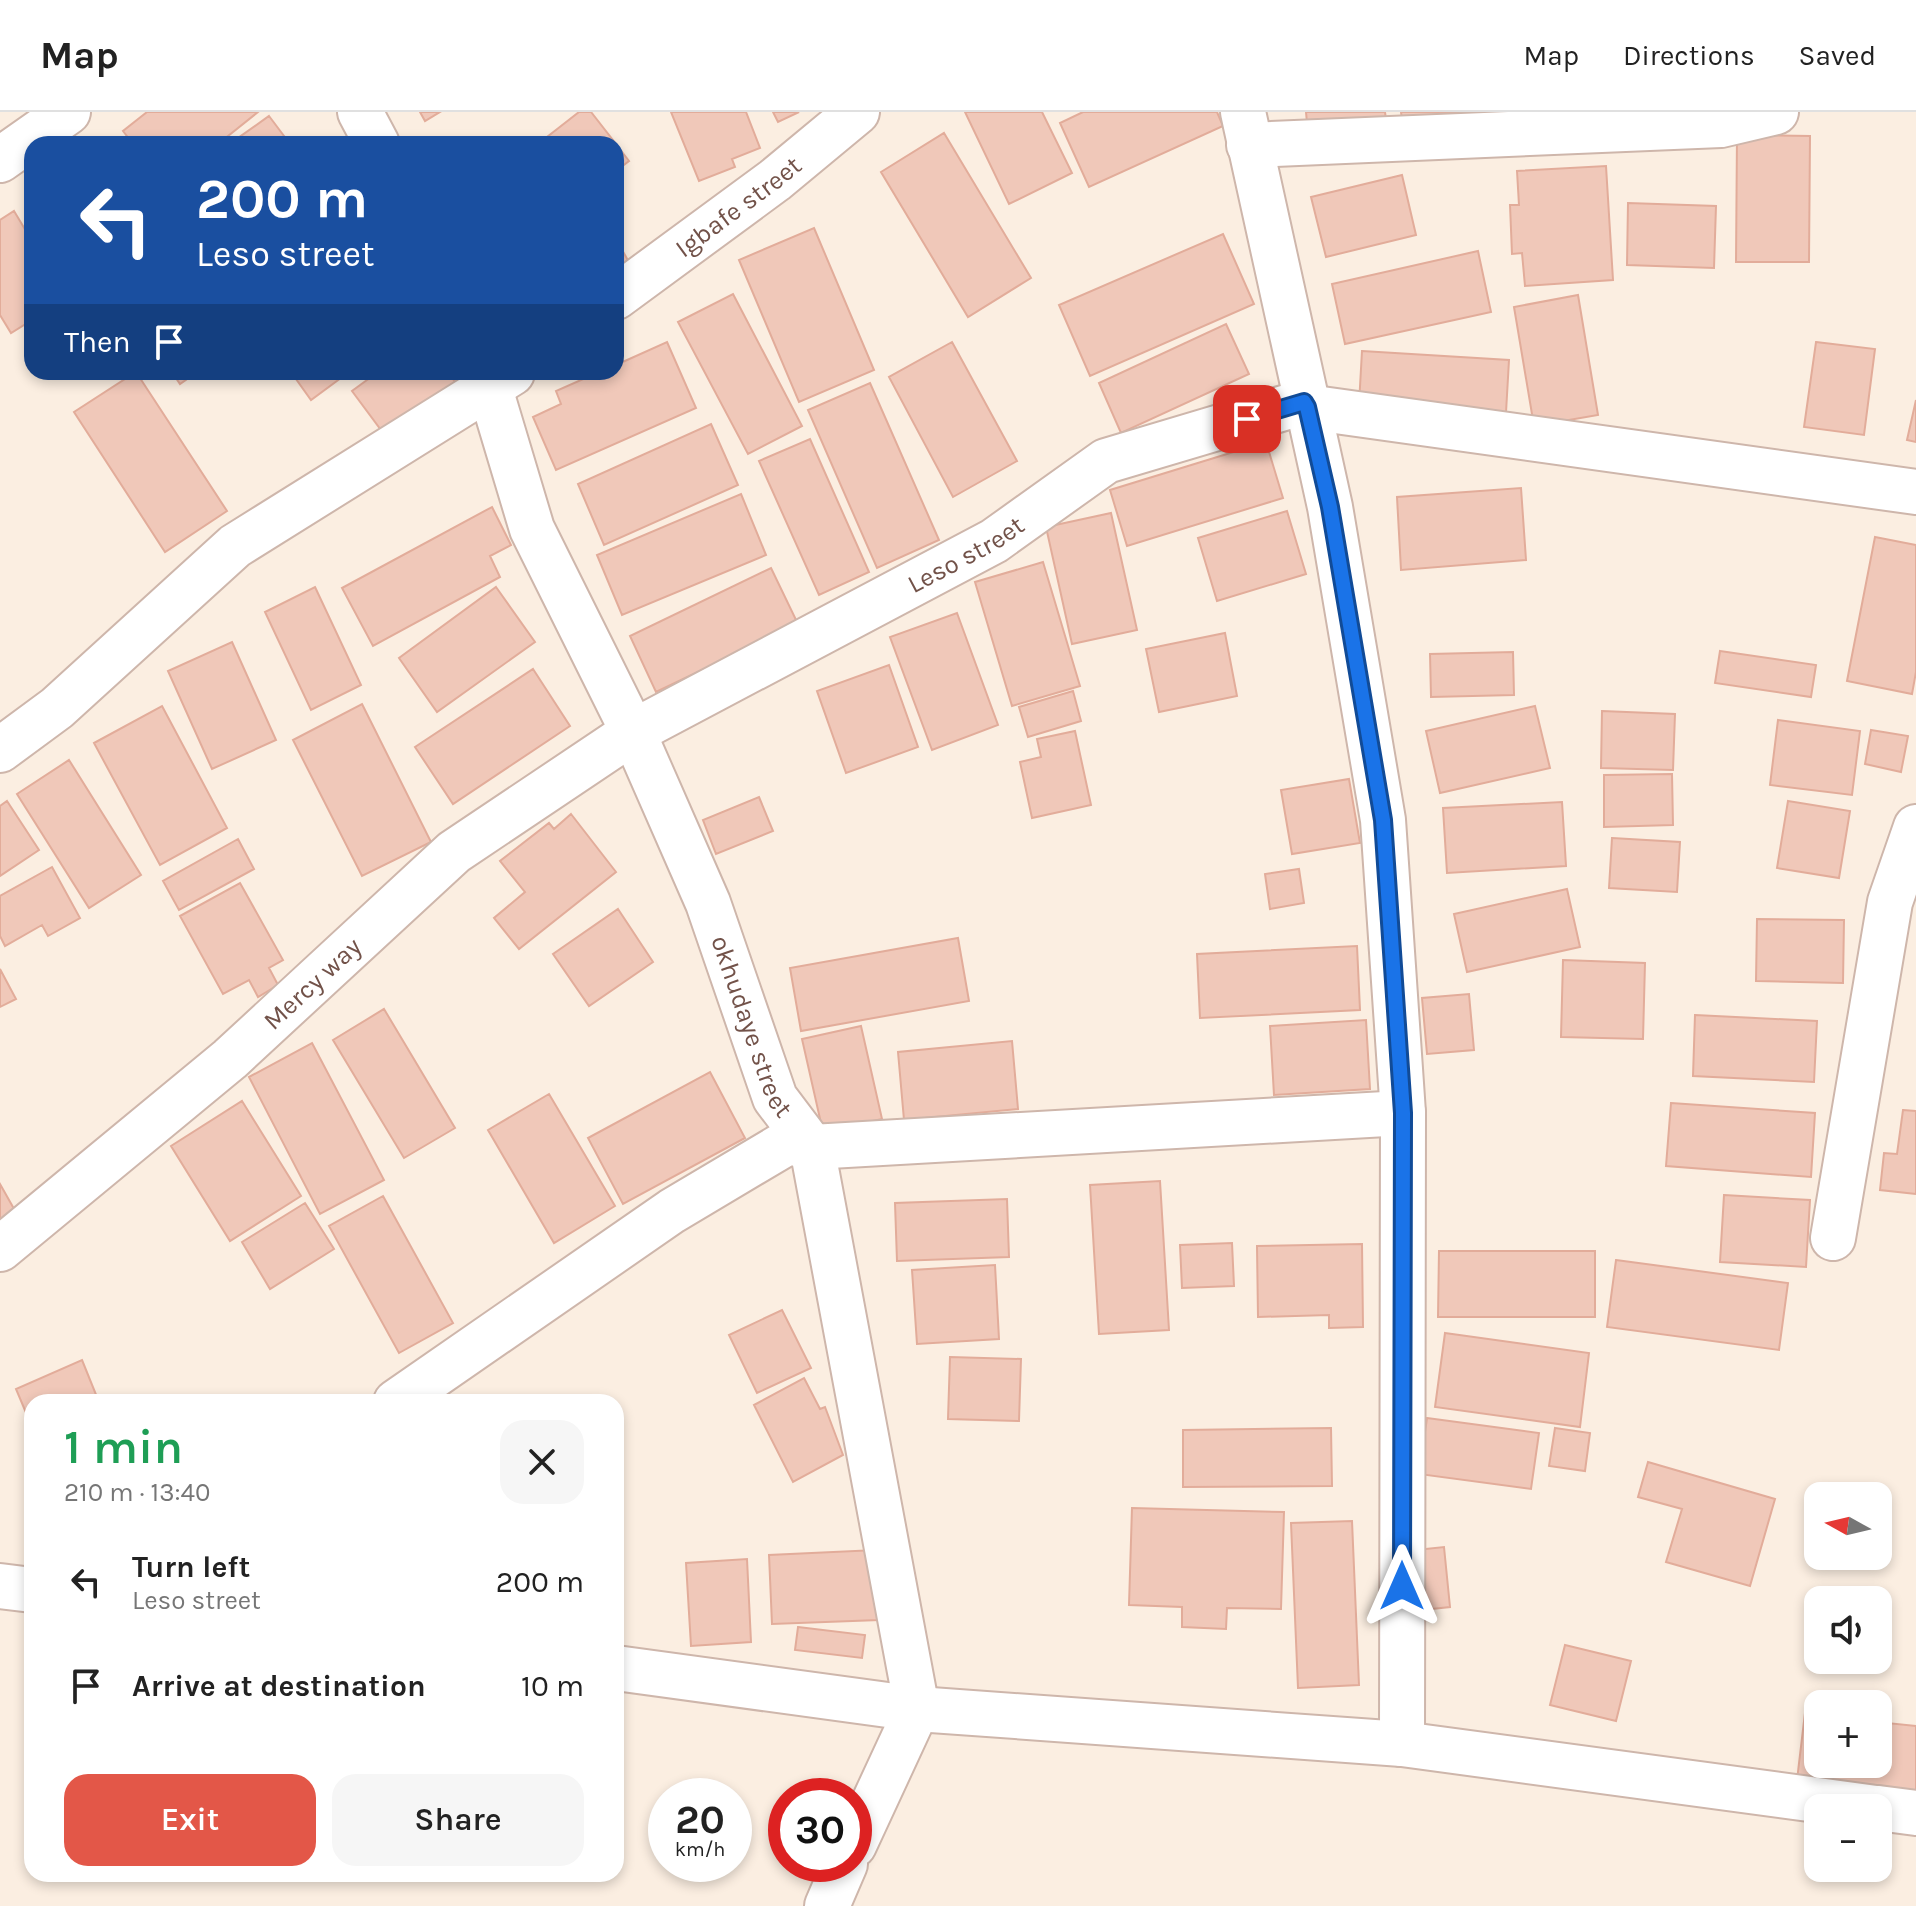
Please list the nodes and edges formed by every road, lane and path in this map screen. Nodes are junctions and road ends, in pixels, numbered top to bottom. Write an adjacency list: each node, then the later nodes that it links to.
1 (68, 112): 6 (street)
2 (360, 112): 7 (street)
3 (857, 112): 10 (street, Igbafe street)
4 (1776, 112): 5 (street)
5 (1246, 129): 13 (street)
6 (34, 136)
7 (373, 136)
8 (24, 143): 9 (street)
9 (0, 160)
10 (624, 291)
11 (492, 380): 16 (street)
12 (495, 380): 15 (street, okhudaye street)
13 (1306, 404): 14 (street); 15 (street, Leso street); 18 (street)
14 (1916, 492)
15 (633, 732): 19 (street, okhudaye street); 21 (street, Mercy way)
16 (0, 750)
17 (1916, 827): 20 (street)
18 (1403, 1113): 19 (street); 27 (street)
19 (812, 1147): 22 (street); 26 (street, okhudaye street)
20 (1833, 1238)
21 (0, 1249)
22 (408, 1394)
23 (0, 1586): 24 (street)
24 (24, 1589)
25 (624, 1669): 26 (street)
26 (917, 1709): 27 (street); 29 (street)
27 (1402, 1744): 28 (street)
28 (1804, 1798)
29 (872, 1806)
30 (1892, 1810): 31 (street)
31 (1916, 1813)
32 (837, 1882): 33 (street)
33 (827, 1906)

